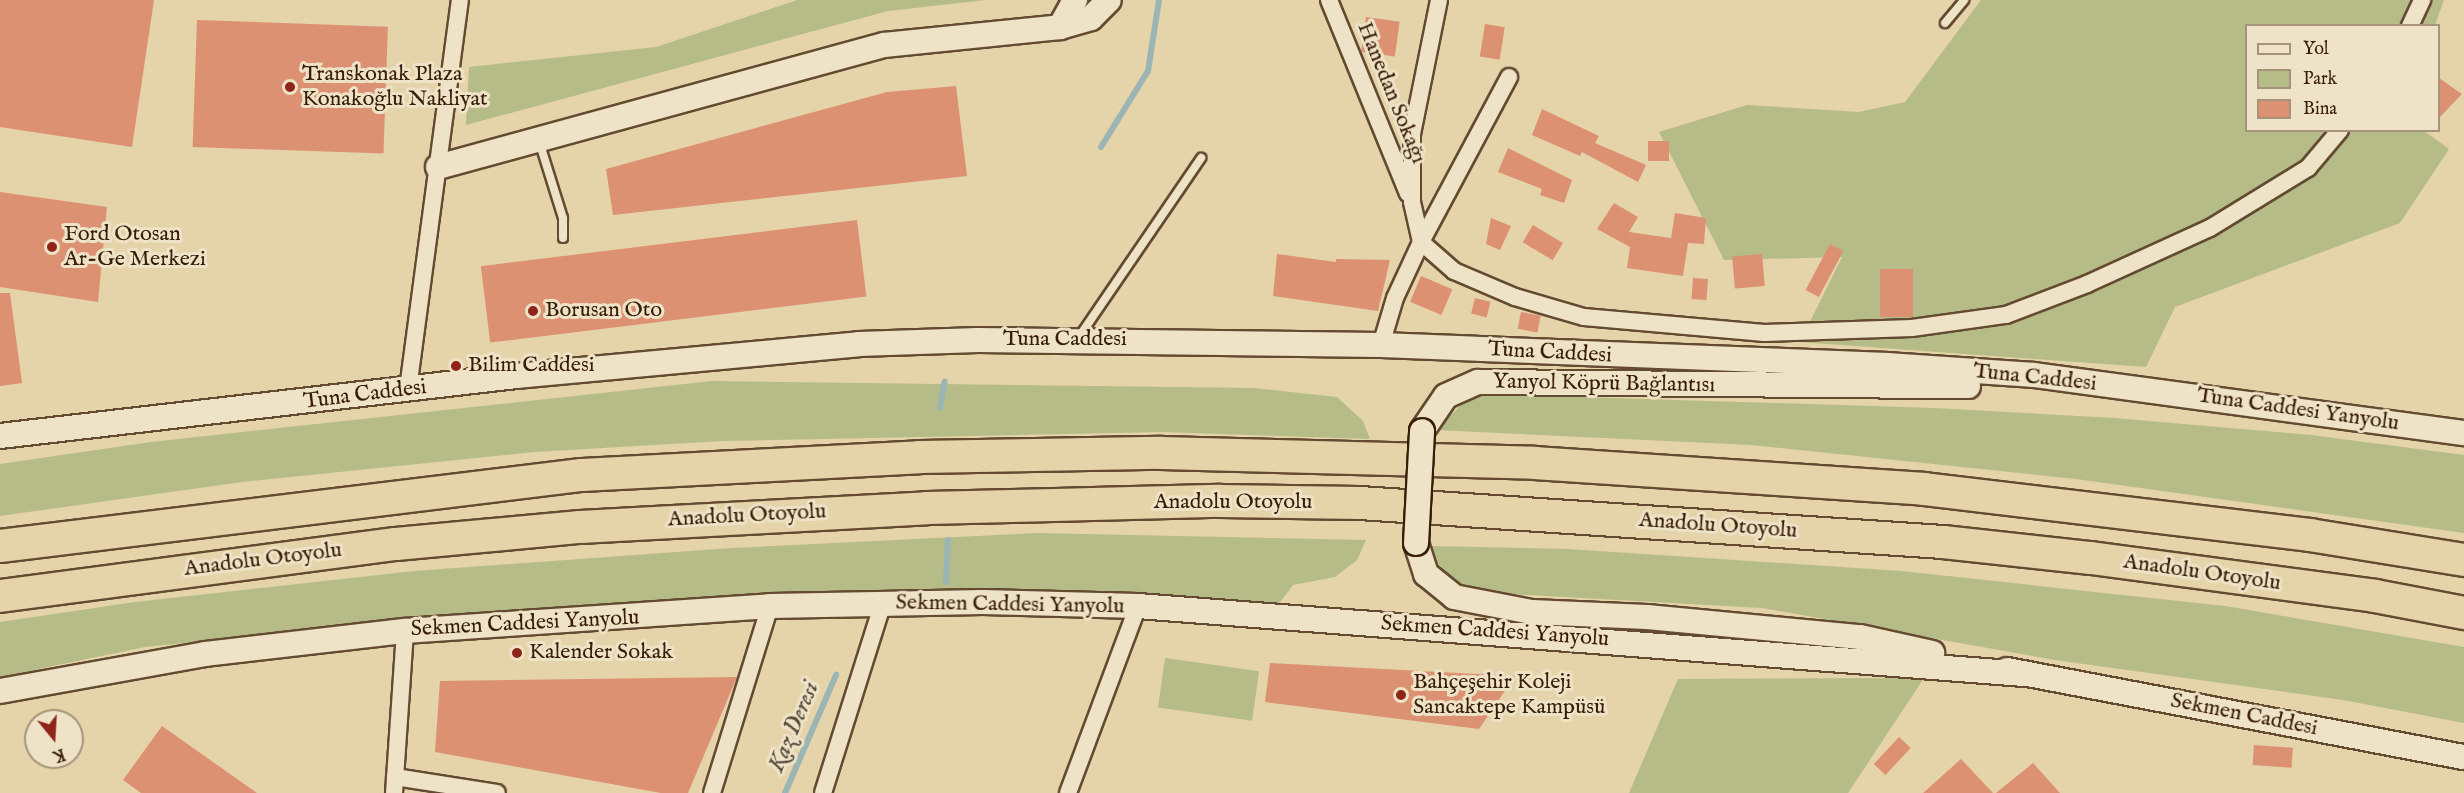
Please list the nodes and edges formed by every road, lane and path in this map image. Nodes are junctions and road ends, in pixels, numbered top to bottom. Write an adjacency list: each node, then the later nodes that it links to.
1 (460, 0): 15 (street)
2 (1075, 0): 10 (main road)
3 (1109, 0): 10 (main road)
4 (1329, 0): 16 (street, Hanedan Sokağı)
5 (1439, 0): 16 (street)
6 (1964, 0): 8 (lane)
7 (2422, 0): 9 (street)
8 (1945, 22)
9 (2411, 24)
10 (1060, 27): 13 (main road)
11 (1509, 77): 18 (street)
12 (2338, 132): 18 (street)
13 (538, 138): 15 (main road); 17 (lane)
14 (1201, 158): 19 (lane)
15 (438, 166): 22 (street)
16 (1412, 202): 18 (street)
17 (563, 238)
18 (1421, 242): 20 (street)
19 (1077, 340): 20 (main road, Tuna Caddesi); 22 (main road, Tuna Caddesi)
20 (1381, 345): 21 (main road, Tuna Caddesi)
21 (2132, 388): 23 (main road, Tuna Caddesi Yanyolu); 33 (main road, Yanyol Köprü Bağlantısı, bridge)
22 (408, 389): 24 (main road, Tuna Caddesi)
23 (2464, 433)
24 (0, 436)
25 (0, 546): 26 (highway)
26 (2464, 560)
27 (0, 596): 31 (highway, Anadolu Otoyolu)
28 (883, 603): 29 (main road, Sekmen Caddesi Yanyolu); 30 (main road, Sekmen Caddesi Yanyolu); 39 (street)
29 (770, 606): 32 (main road, Sekmen Caddesi Yanyolu); 38 (street)
30 (1138, 606): 33 (main road, Sekmen Caddesi Yanyolu); 40 (street)
31 (2464, 613)
32 (405, 631): 34 (main road, Sekmen Caddesi Yanyolu); 36 (street)
33 (2023, 674): 35 (main road, Sekmen Caddesi)
34 (0, 691)
35 (2464, 757)
36 (395, 785): 37 (street)
37 (497, 793)
38 (712, 793)
39 (823, 793)
40 (1068, 793)

